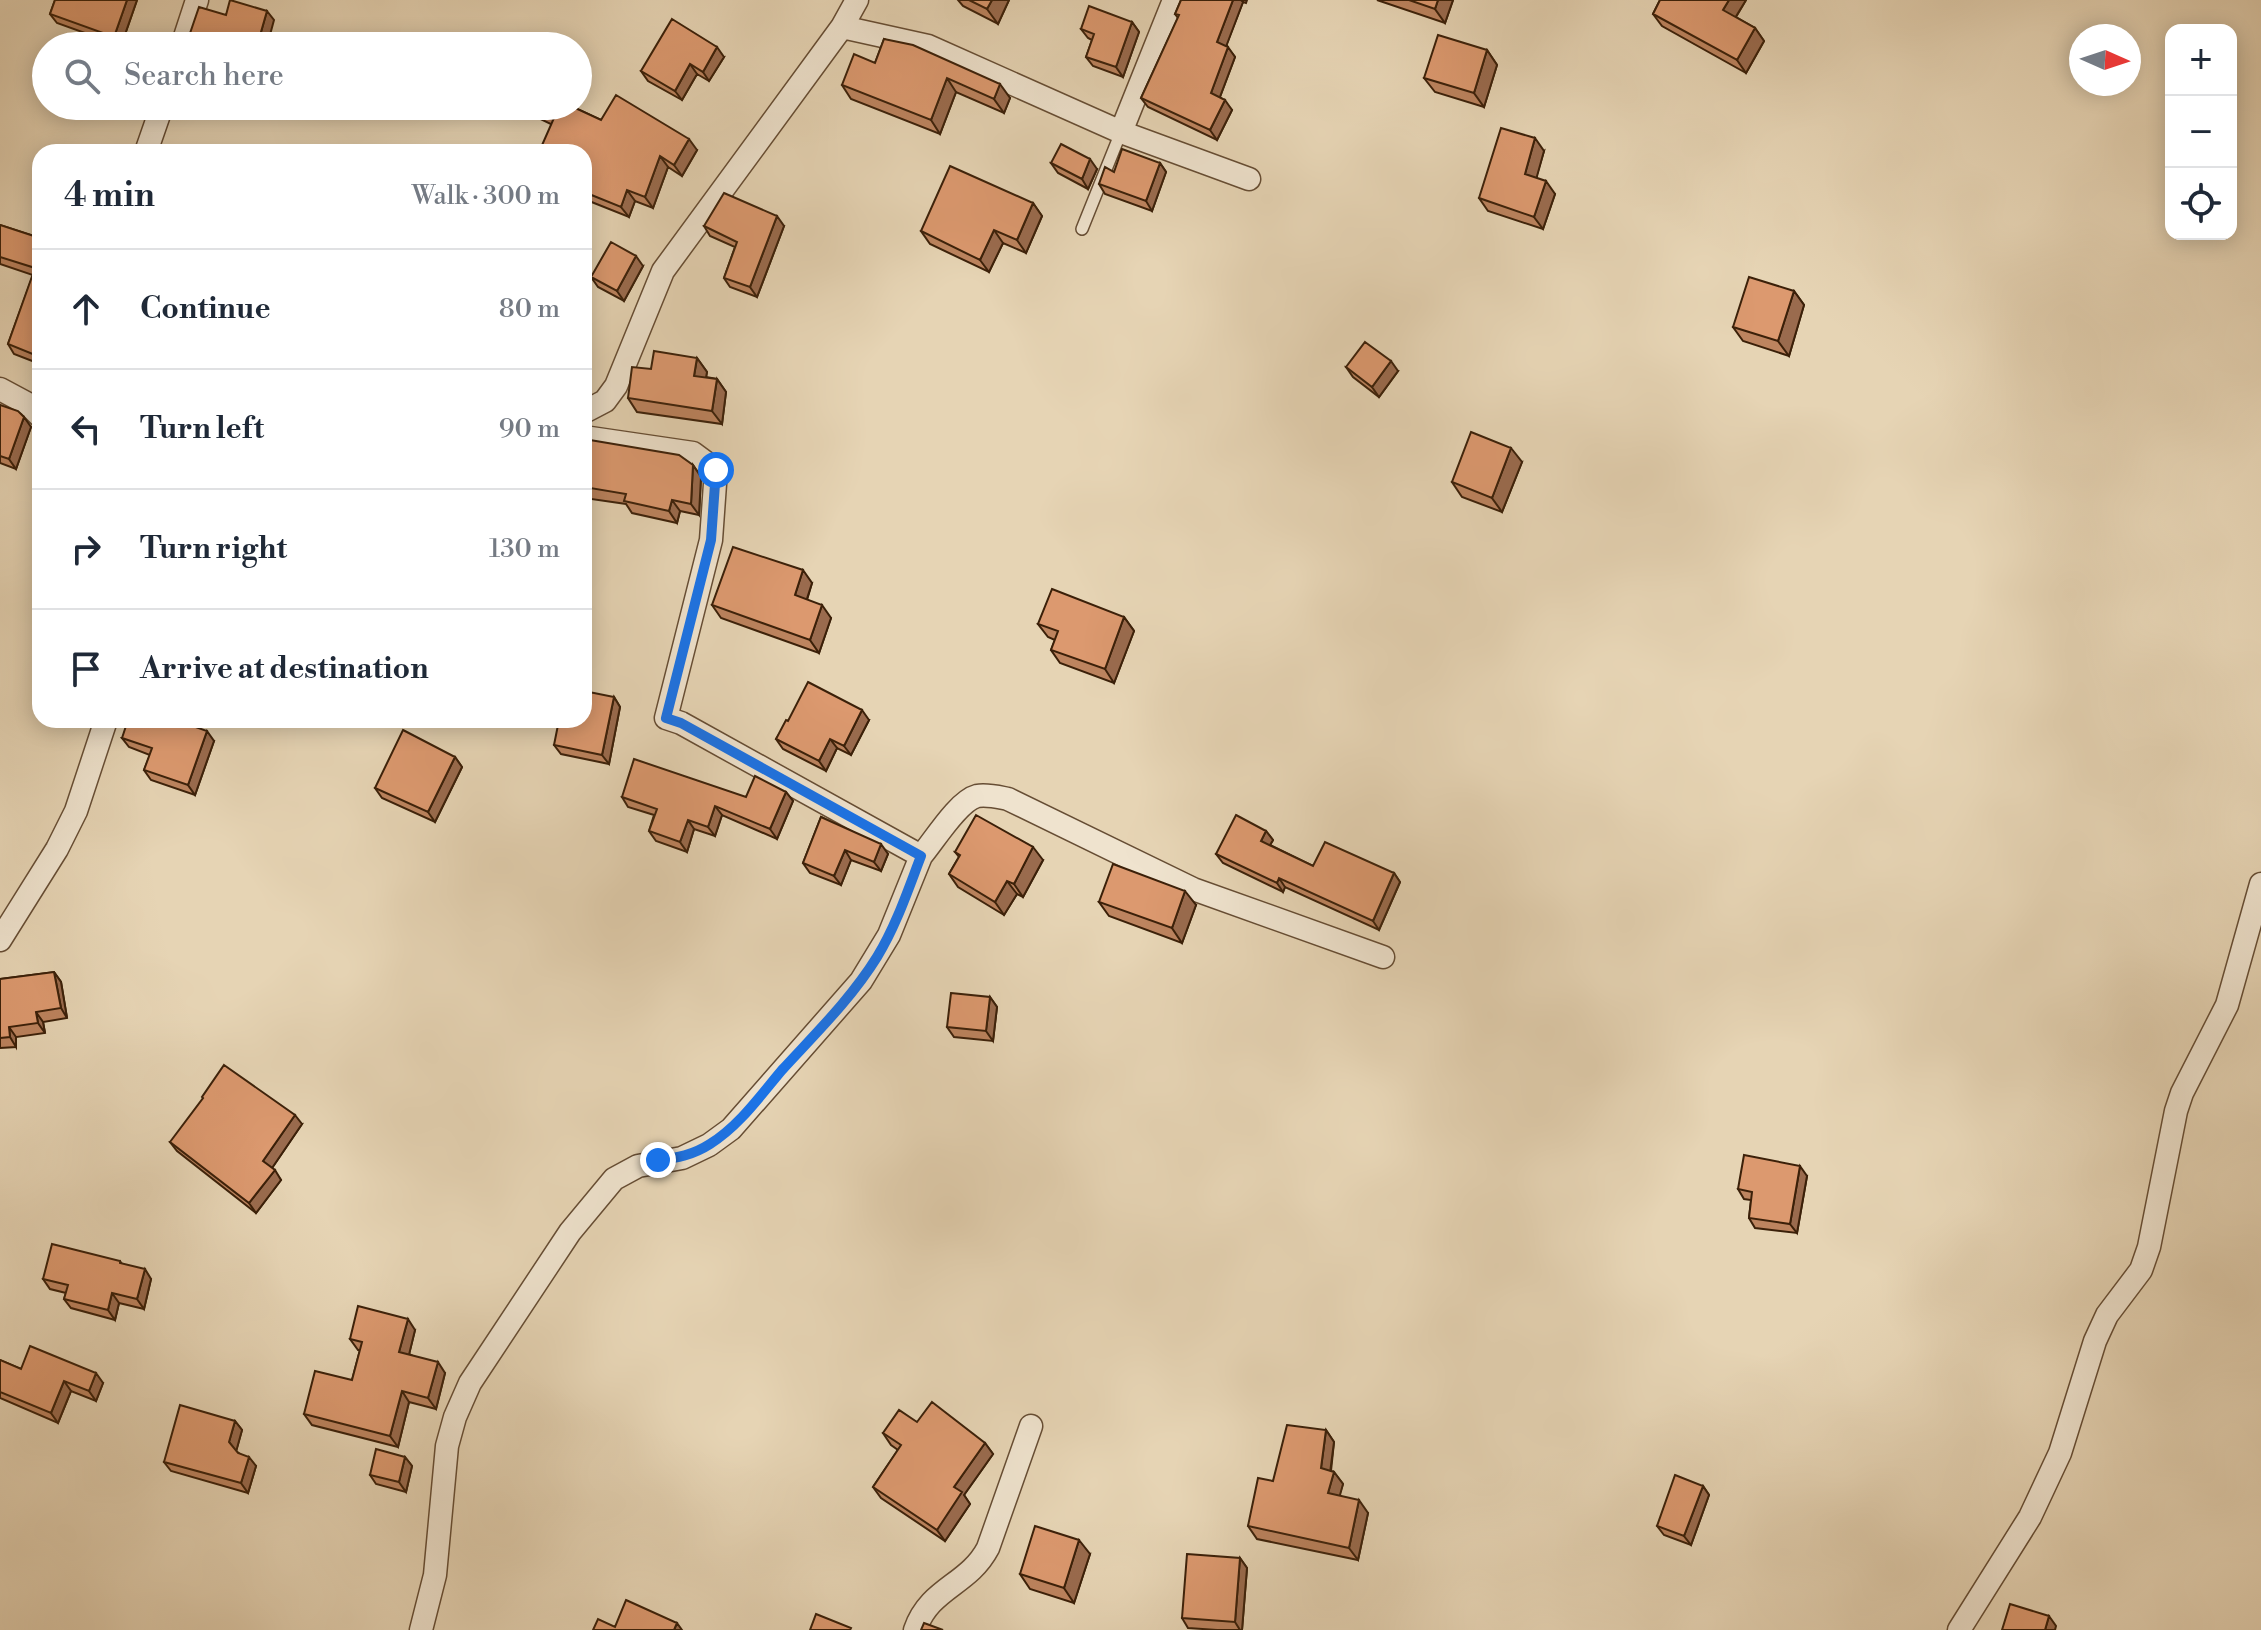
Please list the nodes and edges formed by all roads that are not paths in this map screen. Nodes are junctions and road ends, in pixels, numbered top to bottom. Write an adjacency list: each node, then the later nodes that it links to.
1 (197, 0): 5 (street)
2 (857, 0): 4 (street)
3 (1174, 0): 7 (street)
4 (842, 27): 7 (street); 13 (street)
5 (187, 32)
6 (157, 120): 8 (street)
7 (1121, 132): 9 (street); 10 (lane)
8 (149, 144)
9 (1249, 179)
10 (1082, 229)
11 (0, 389): 12 (street)
12 (32, 408)
13 (592, 408)
14 (592, 438): 16 (street)
15 (104, 728): 18 (street)
16 (921, 856): 19 (street); 21 (street)
17 (2261, 884): 23 (street)
18 (0, 940)
19 (1383, 957)
20 (1031, 1426): 22 (street)
21 (421, 1630)
22 (915, 1630)
23 (1959, 1630)

